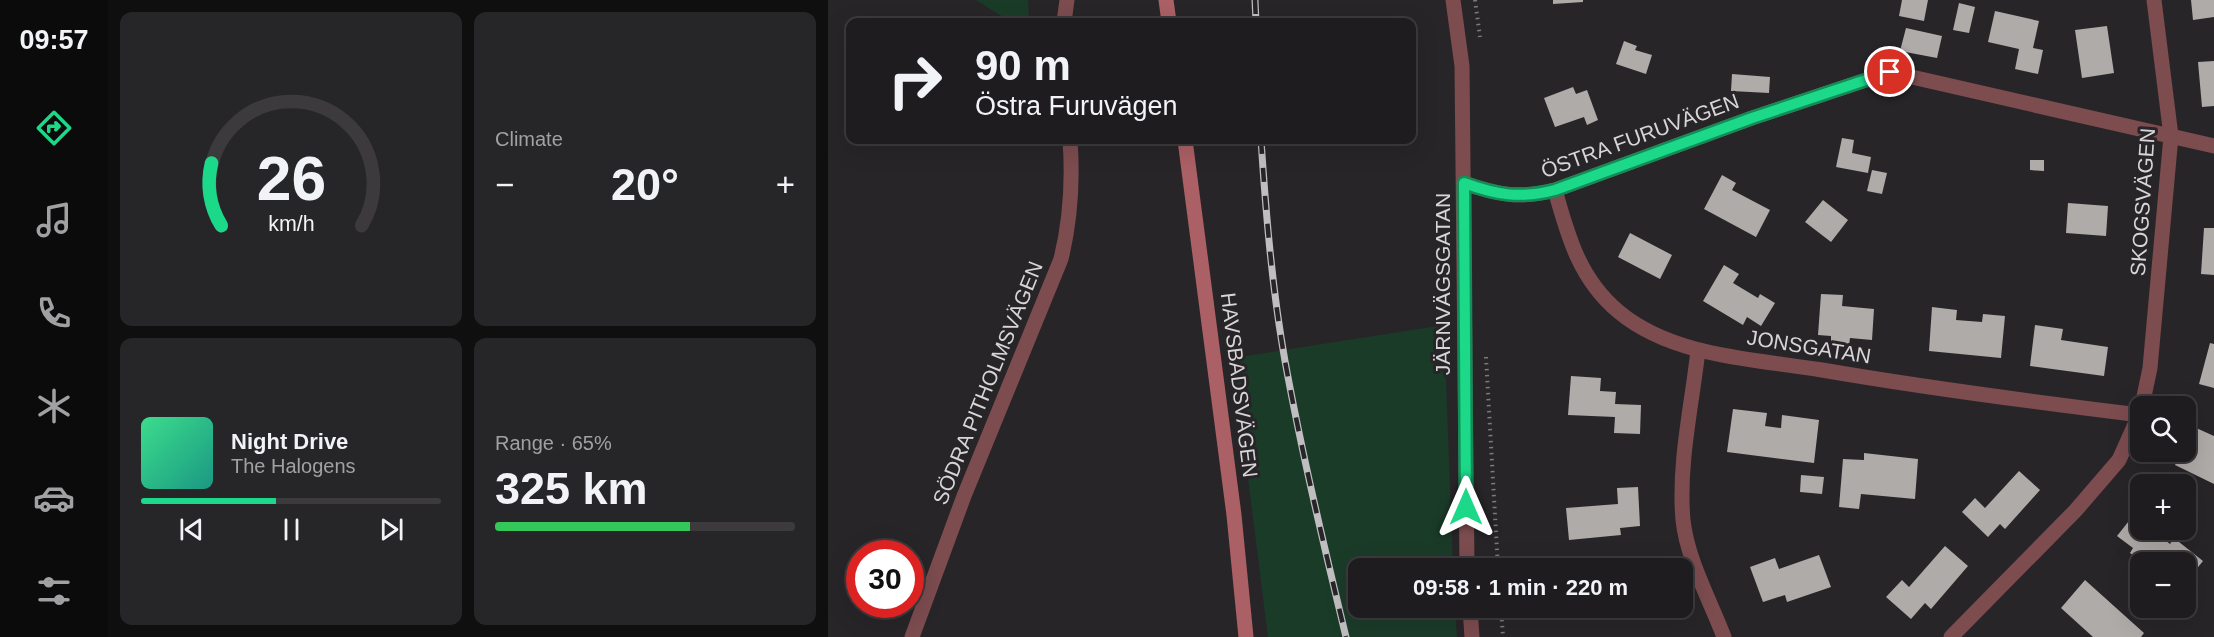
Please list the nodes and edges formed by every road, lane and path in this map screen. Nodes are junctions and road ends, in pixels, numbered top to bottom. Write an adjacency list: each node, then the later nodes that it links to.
1 (1067, 0): 6 (street)
2 (1166, 0): 7 (main road)
3 (1453, 0): 13 (street, JÄRNVÄGSGATAN)
4 (1475, 0): 8 (path)
5 (2154, 0): 9 (street, SKOGSVÄGEN)
6 (1065, 18)
7 (1168, 18)
8 (1480, 39)
9 (2171, 136): 12 (street, ÖSTRA FURUVÄGEN); 14 (street, ÖSTRA FURUVÄGEN); 17 (street, SKOGSVÄGEN)
10 (1070, 144): 24 (street, SÖDRA PITHOLMSVÄGEN)
11 (1186, 144): 25 (main road, HAVSBADSVÄGEN)
12 (2214, 146)
13 (1464, 183): 14 (street, ÖSTRA FURUVÄGEN); 20 (street, JÄRNVÄGSGATAN)
14 (1555, 190): 16 (street, JONSGATAN)
15 (1485, 350): 21 (path)
16 (1698, 350): 18 (street, JONSGATAN); 28 (street)
17 (2144, 396)
18 (2130, 413)
19 (2130, 436): 29 (street)
20 (1467, 558)
21 (1497, 558)
22 (1471, 618): 26 (street)
23 (1502, 618): 27 (path)
24 (912, 637)
25 (1246, 637)
26 (1472, 637)
27 (1503, 637)
28 (1724, 637)
29 (1951, 637)

